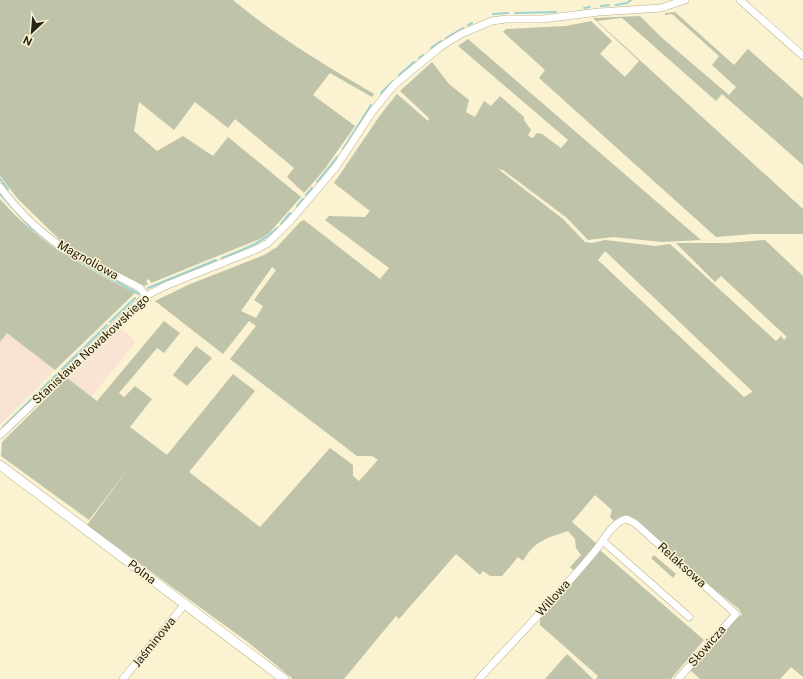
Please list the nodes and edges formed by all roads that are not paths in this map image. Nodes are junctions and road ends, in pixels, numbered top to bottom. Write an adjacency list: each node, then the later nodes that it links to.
1 (685, 0): 5 (street, Stanisława Nowakowskiego)
2 (740, 0): 3 (street)
3 (803, 56)
4 (0, 187): 5 (street, Magnoliowa)
5 (146, 296): 6 (street, Stanisława Nowakowskiego)
6 (0, 435)
7 (0, 465): 10 (street, Polna)
8 (627, 519): 9 (street, Willowa); 11 (street, Relaksowa)
9 (603, 541): 12 (street); 15 (street, Willowa)
10 (185, 604): 13 (street, Jaśminowa); 14 (street, Polna)
11 (736, 614): 16 (street, Słowicza)
12 (689, 617)
13 (123, 679)
14 (284, 679)
15 (479, 679)
16 (678, 679)

